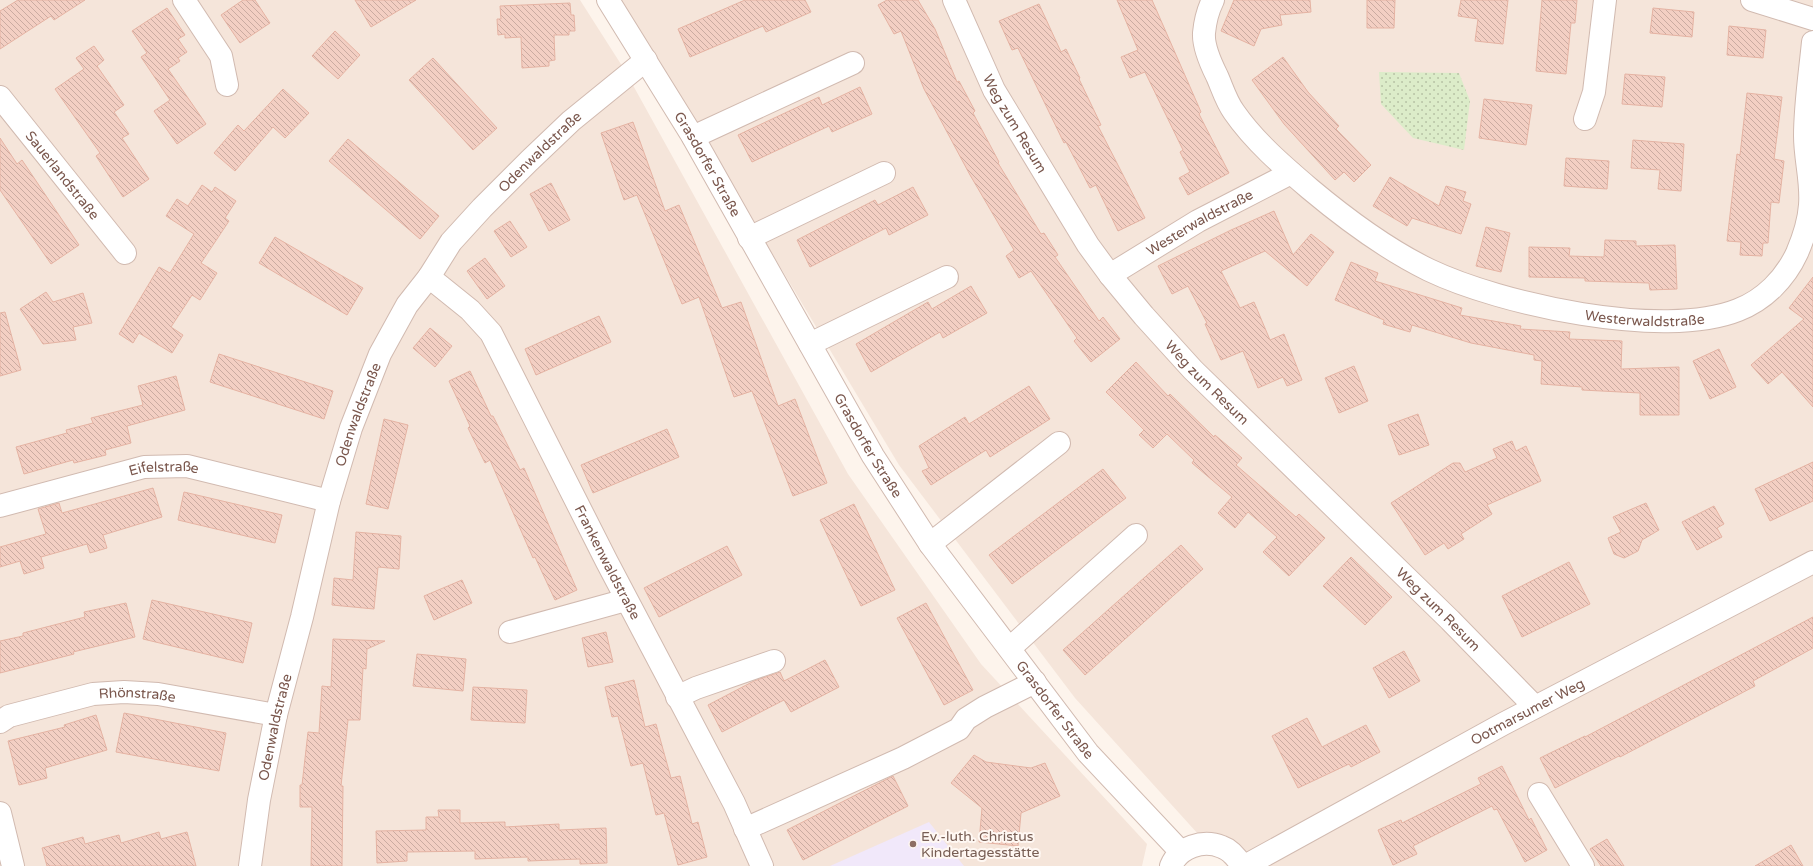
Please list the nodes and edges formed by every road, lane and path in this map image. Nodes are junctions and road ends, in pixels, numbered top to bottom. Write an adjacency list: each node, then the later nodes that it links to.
1 (184, 0): 11 (street)
2 (608, 0): 9 (street, Grasdorfer Straße)
3 (954, 0): 19 (street, Weg zum Resum)
4 (1213, 0): 16 (street, Westerwaldstraße)
5 (1605, 0): 13 (street)
6 (1752, 0): 7 (street)
7 (1813, 19)
8 (1813, 42): 16 (street, Westerwaldstraße)
9 (646, 60): 14 (street, Grasdorfer Straße); 20 (street, Odenwaldstraße)
10 (853, 63): 14 (street)
11 (227, 85)
12 (0, 97): 18 (street, Sauerlandstraße)
13 (1586, 119)
14 (693, 137): 17 (street, Grasdorfer Straße)
15 (884, 173): 17 (street)
16 (1291, 173): 19 (street, Westerwaldstraße)
17 (750, 238): 22 (street, Grasdorfer Straße)
18 (125, 253)
19 (1110, 275): 35 (street, Weg zum Resum)
20 (429, 277): 24 (street, Odenwaldstraße); 29 (street, Frankenwaldstraße)
21 (947, 277): 22 (street)
22 (810, 344): 27 (street, Grasdorfer Straße)
23 (1059, 443): 27 (street)
24 (329, 500): 25 (street, Eifelstraße); 36 (street, Odenwaldstraße)
25 (0, 506)
26 (1136, 535): 31 (street)
27 (930, 544): 31 (street, Grasdorfer Straße)
28 (1813, 562): 35 (street, Ootmarsumer Weg)
29 (626, 600): 30 (street); 34 (street, Frankenwaldstraße)
30 (510, 632)
31 (1010, 648): 33 (street, Grasdorfer Straße)
32 (774, 661): 34 (street)
33 (1035, 682): 40 (street); 41 (street, Grasdorfer Straße)
34 (677, 697): 40 (street, Frankenwaldstraße)
35 (1535, 707): 45 (street, Ootmarsumer Weg)
36 (276, 715): 37 (street, Rhönstraße); 44 (street, Odenwaldstraße)
37 (0, 722)
38 (1539, 794): 46 (street)
39 (0, 813): 43 (street)
40 (745, 829): 42 (street, Frankenwaldstraße)
41 (1176, 859): 45 (street, Ootmarsumer Weg)
42 (756, 865)
43 (13, 866)
44 (250, 866)
45 (1244, 866)
46 (1583, 866)

